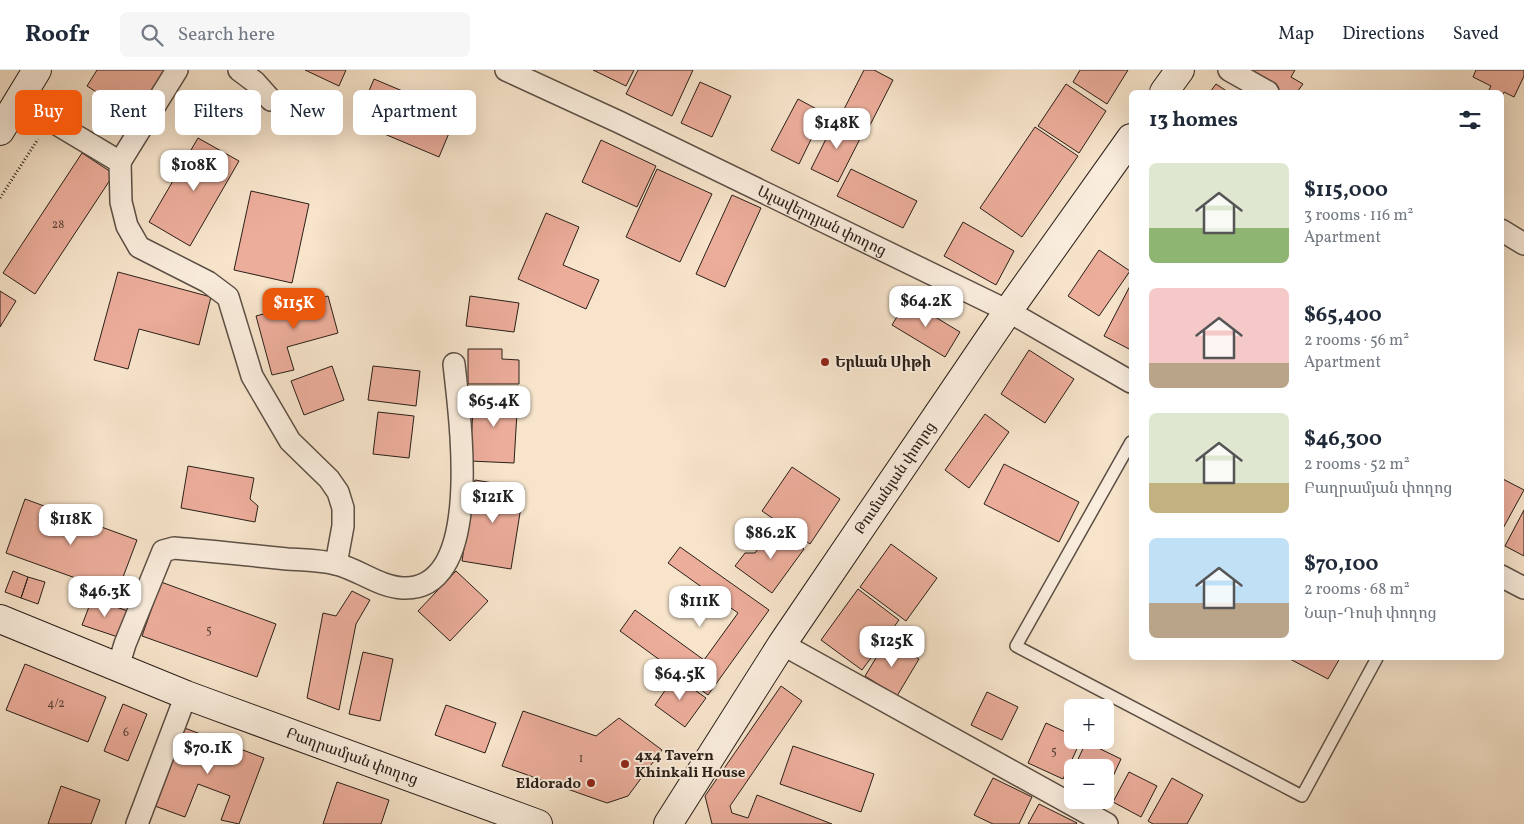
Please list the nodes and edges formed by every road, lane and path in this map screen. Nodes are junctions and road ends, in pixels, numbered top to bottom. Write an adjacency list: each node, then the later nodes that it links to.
1 (37, 70): 7 (main road)
2 (177, 70): 16 (street)
3 (239, 70): 10 (street)
4 (506, 70): 20 (street, Ալավերդյան փողոց)
5 (1180, 70): 8 (main road)
6 (1230, 70): 9 (street)
7 (25, 90)
8 (1165, 90)
9 (1265, 90)
10 (271, 100)
11 (15, 106): 12 (main road)
12 (0, 131)
13 (40, 135): 17 (path)
14 (75, 135): 16 (street)
15 (1129, 141): 20 (main road, Թումանյան փողոց)
16 (120, 162): 24 (street)
17 (0, 198)
18 (1504, 232): 19 (street)
19 (1524, 244)
20 (1008, 311): 22 (street, Ալավերդյան փողոց); 28 (main road, Թումանյան փողոց)
21 (454, 364): 24 (street)
22 (1129, 381)
23 (1129, 446): 29 (lane)
24 (336, 564): 30 (street)
25 (1504, 578): 26 (street)
26 (1524, 588)
27 (0, 619): 30 (main road, Բաղրամյան փողոց)
28 (782, 644): 34 (main road, Թումանյան փողոց); 35 (street)
29 (1376, 660)
30 (118, 667): 31 (main road, Բաղրամյան փողոց)
31 (186, 695): 32 (street); 33 (main road, Բաղրամյան փողոց)
32 (137, 824)
33 (538, 824)
34 (668, 824)
35 (1107, 824)

